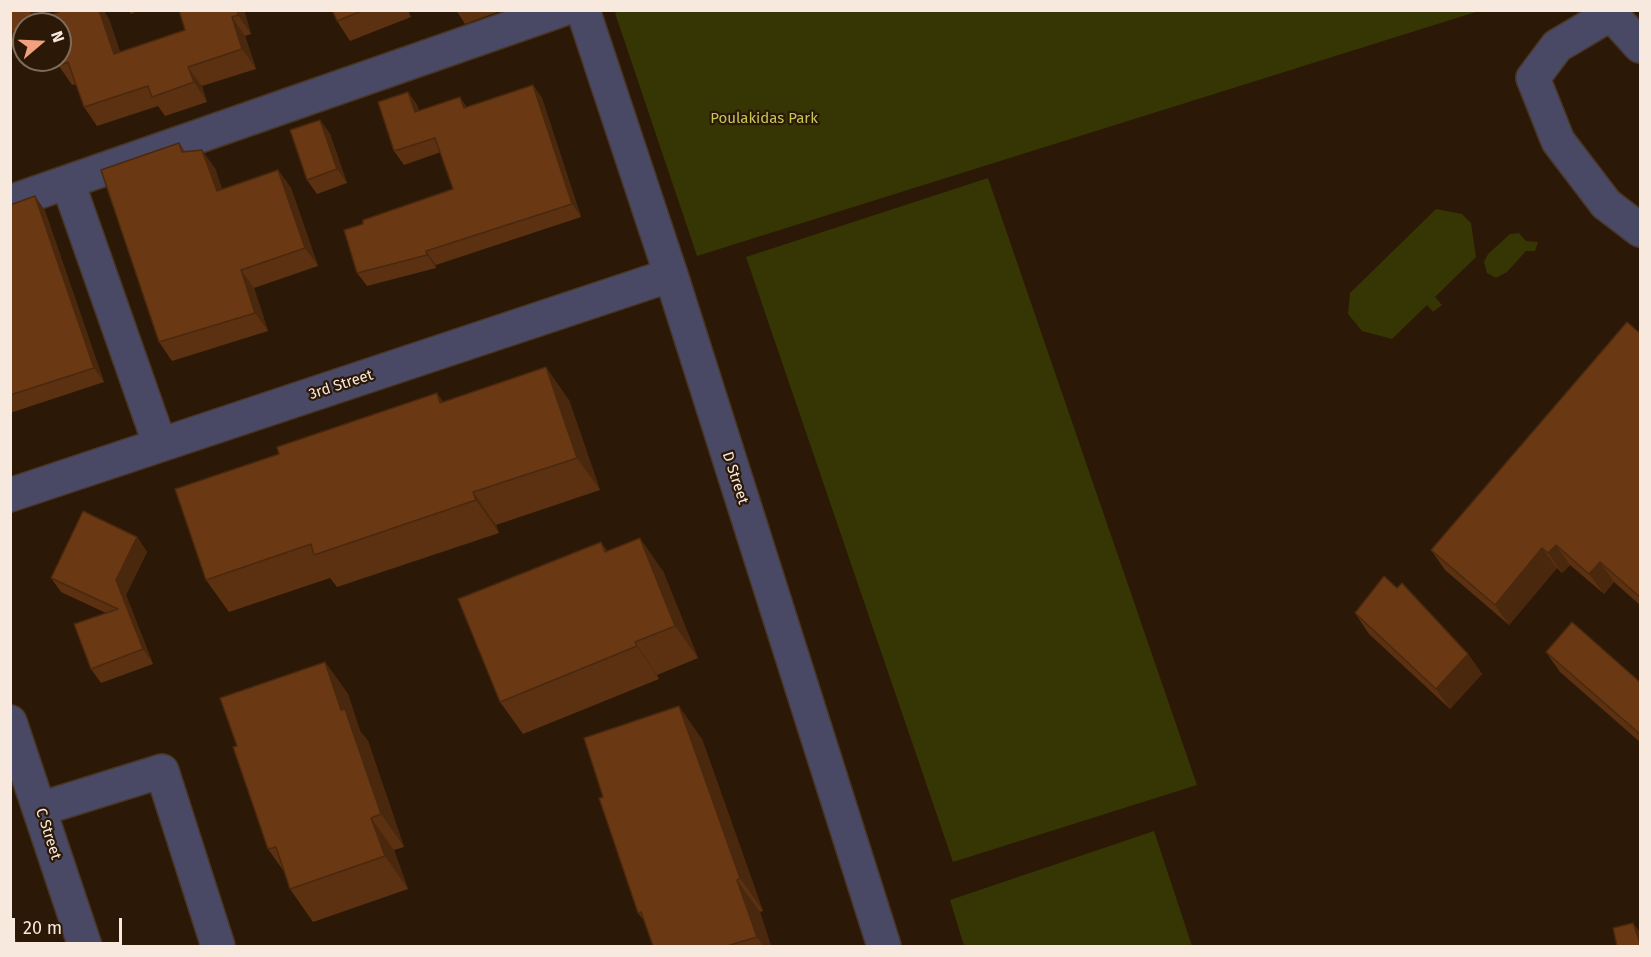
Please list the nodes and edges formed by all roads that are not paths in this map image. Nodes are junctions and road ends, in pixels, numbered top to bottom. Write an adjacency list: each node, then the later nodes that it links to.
1 (561, 10): 4 (street)
2 (583, 10): 7 (street, D Street)
3 (1641, 46): 6 (street)
4 (68, 183): 5 (street); 8 (street)
5 (10, 202)
6 (1641, 230)
7 (671, 275): 8 (street, 3rd Street); 14 (street, D Street)
8 (160, 445): 9 (street, 3rd Street)
9 (10, 495)
10 (10, 722): 11 (street, C Street)
11 (40, 809): 12 (street, C Street); 13 (street)
12 (86, 946)
13 (218, 946)
14 (884, 946)

